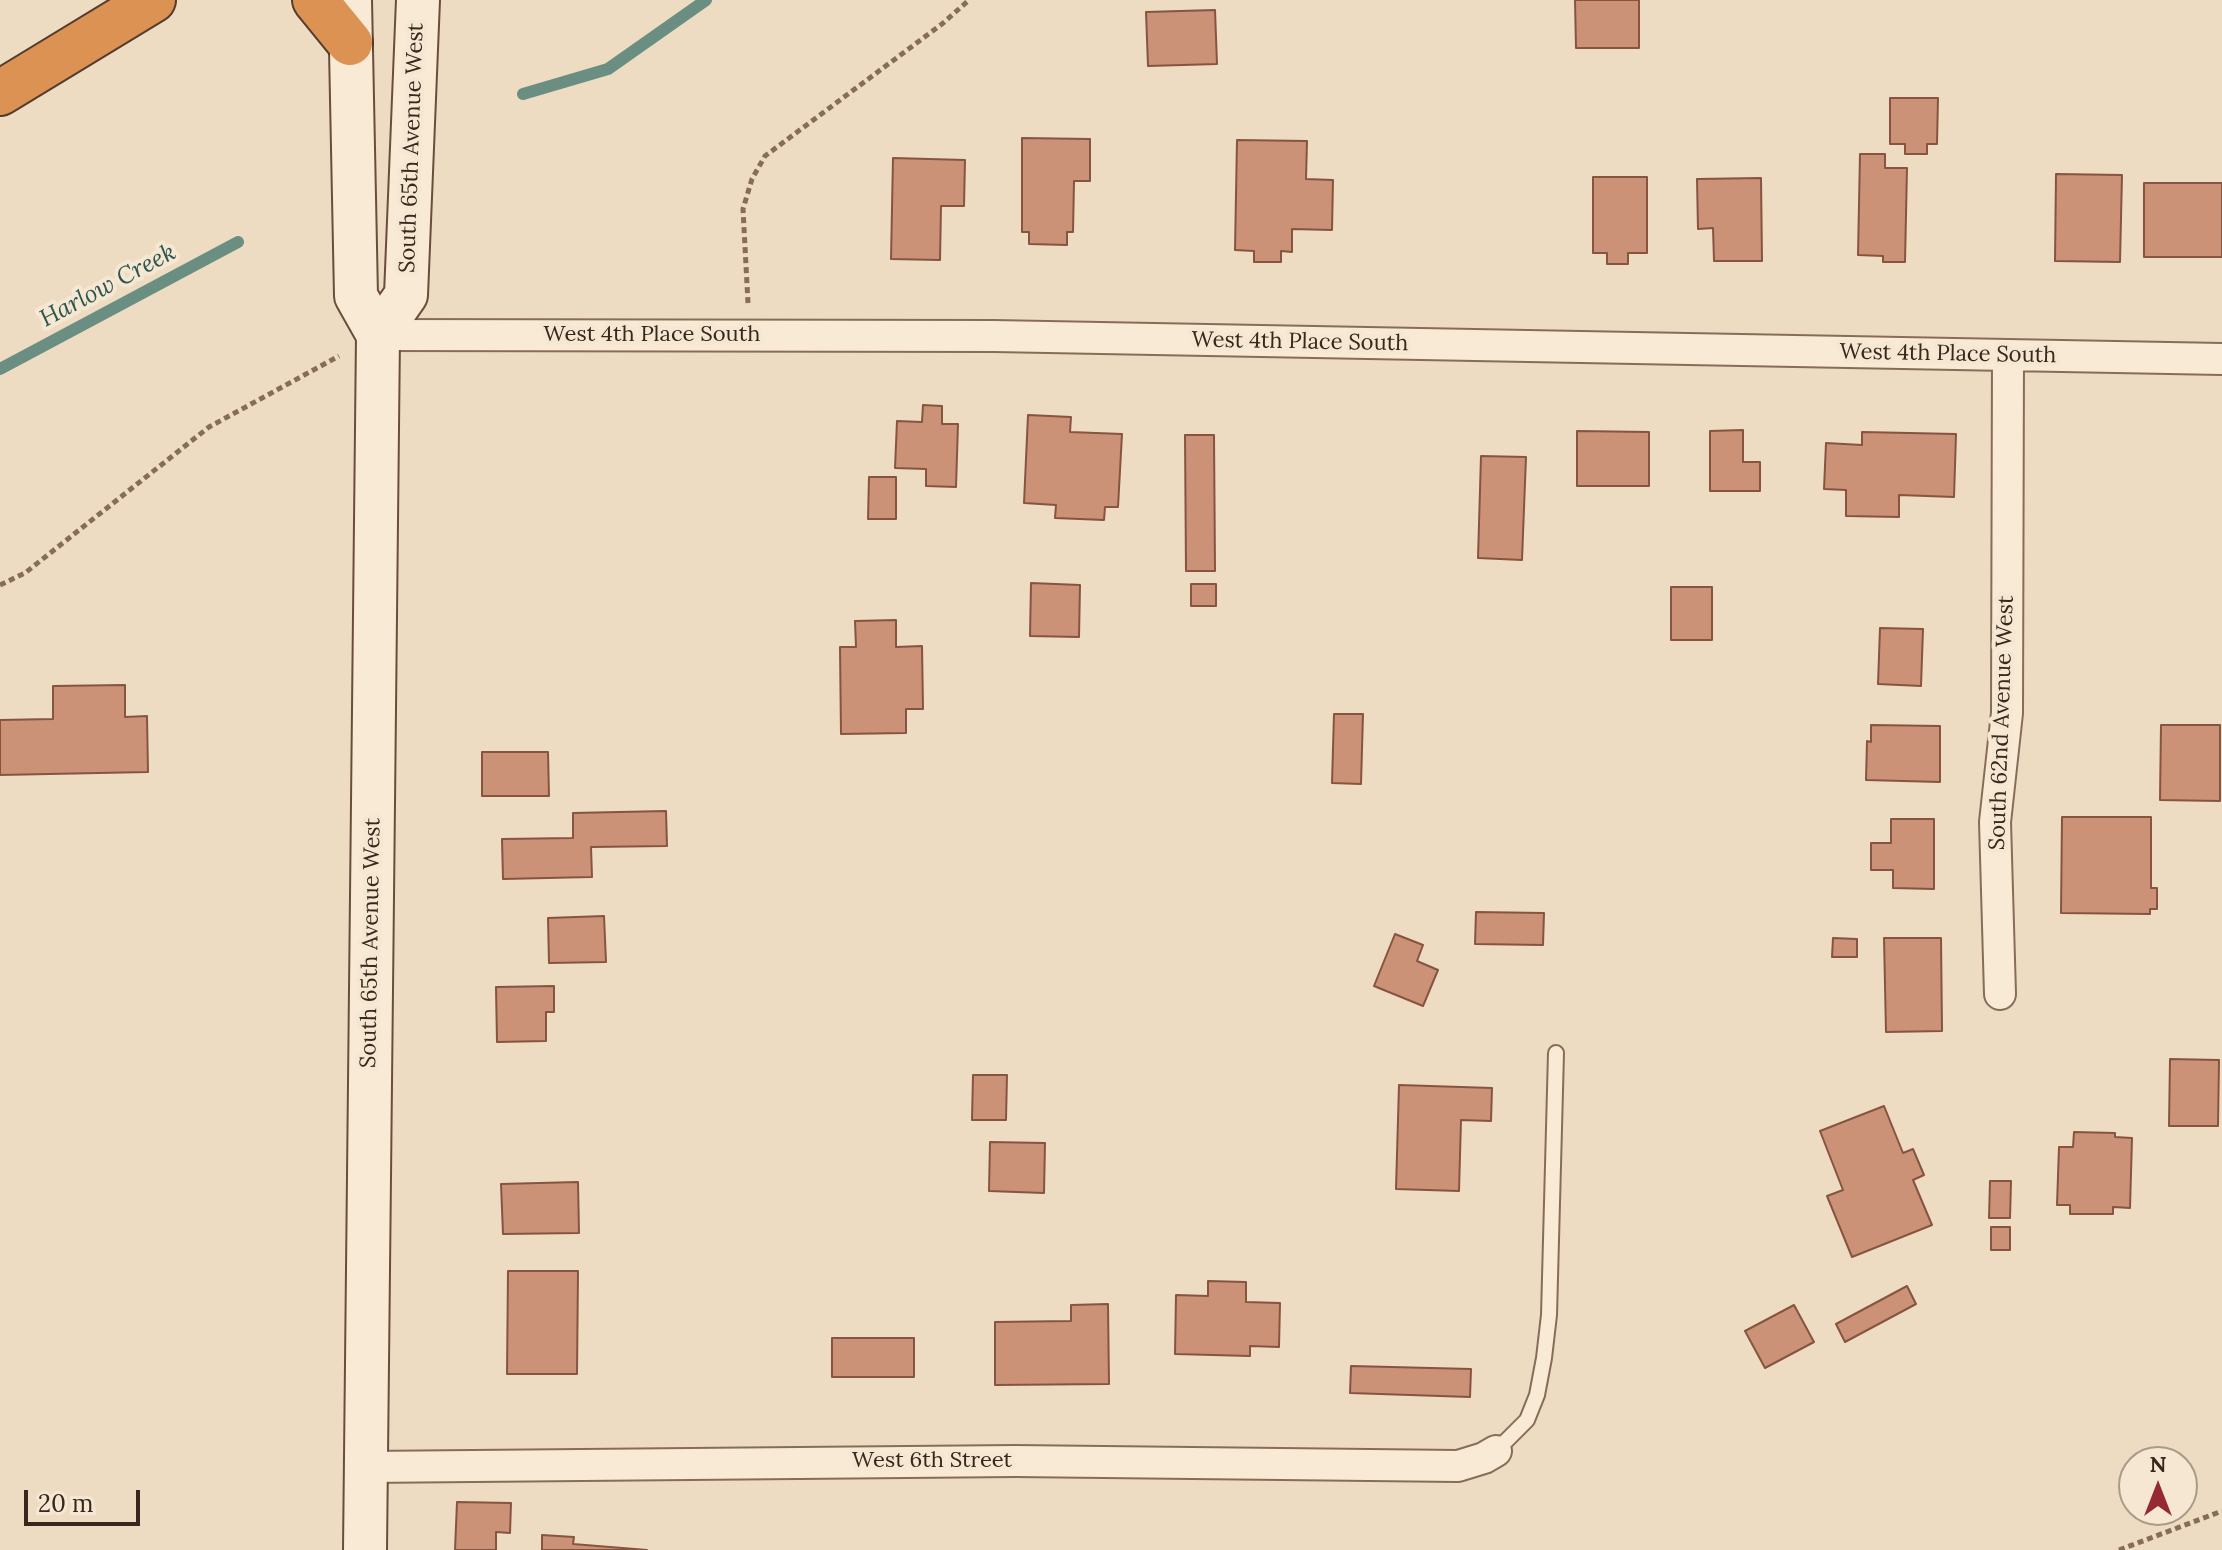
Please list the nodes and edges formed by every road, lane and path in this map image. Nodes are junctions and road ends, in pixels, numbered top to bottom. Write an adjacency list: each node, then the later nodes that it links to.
1 (153, 0): 6 (highway)
2 (315, 0): 5 (highway)
3 (418, 0): 7 (street, South 65th Avenue West)
4 (969, 0): 8 (path)
5 (350, 21): 7 (street)
6 (0, 93)
7 (378, 335): 8 (street, West 4th Place South); 11 (path); 15 (street, South 65th Avenue West)
8 (750, 336): 9 (street, West 4th Place South)
9 (2008, 356): 10 (street, West 4th Place South); 12 (street, South 62nd Avenue West)
10 (2222, 359)
11 (0, 585)
12 (2000, 994)
13 (1556, 1053): 14 (lane)
14 (1496, 1451): 15 (street, West 6th Street)
15 (365, 1467): 17 (street, South 65th Avenue West)
16 (2222, 1511): 18 (path)
17 (365, 1550)
18 (2119, 1550)

